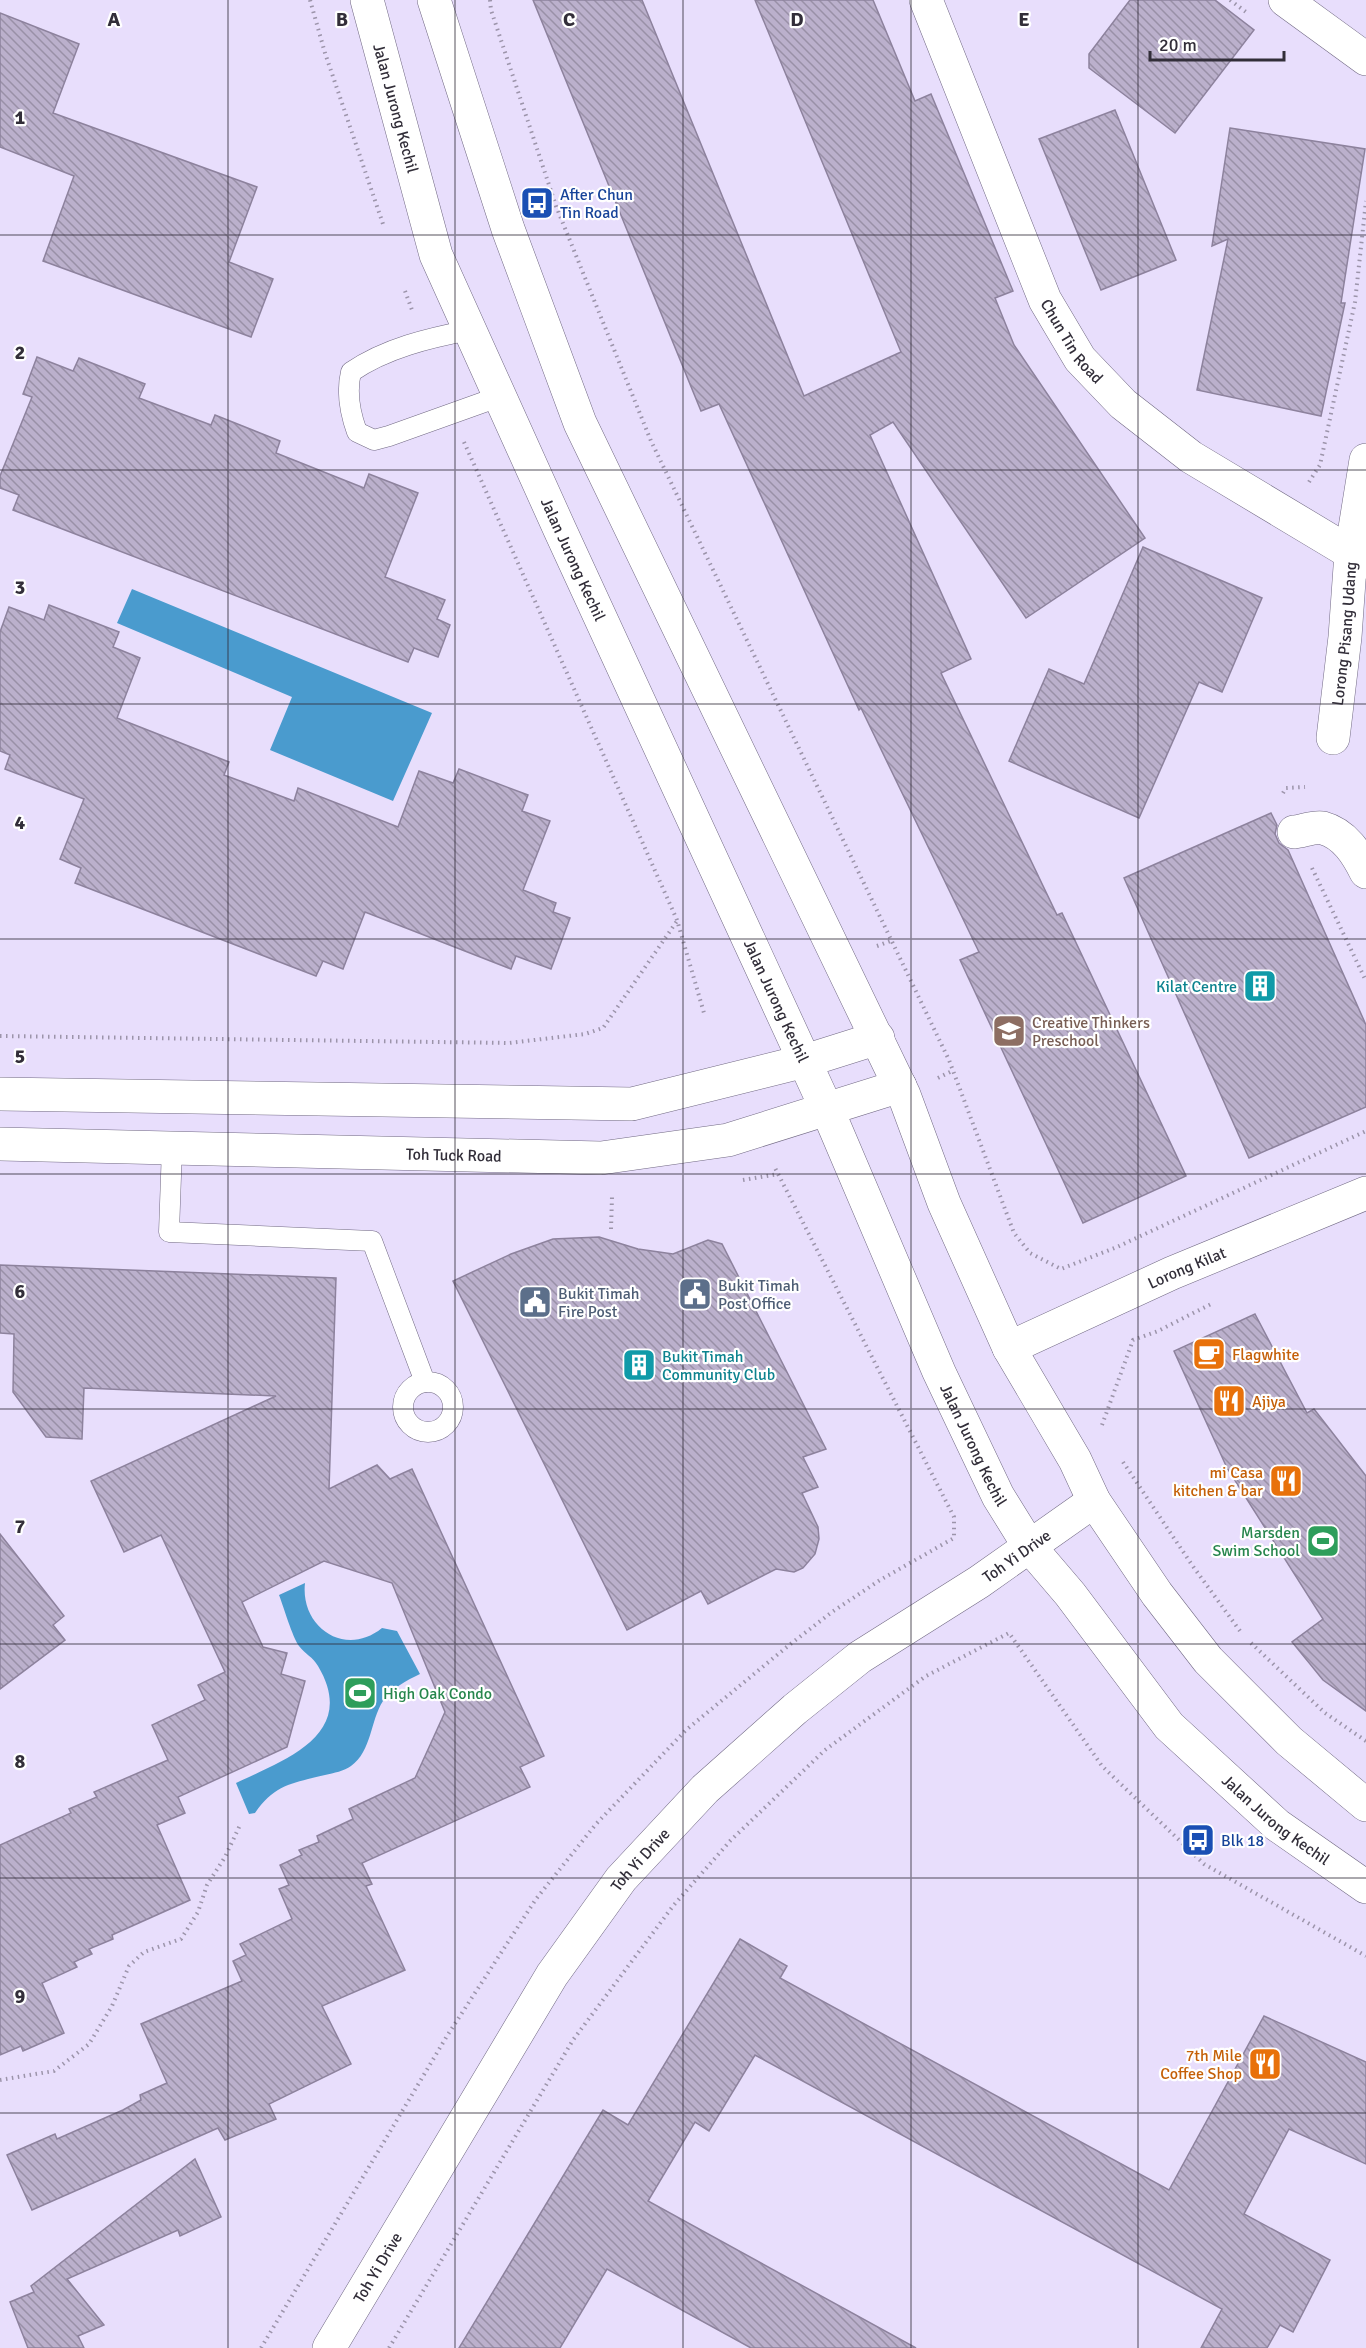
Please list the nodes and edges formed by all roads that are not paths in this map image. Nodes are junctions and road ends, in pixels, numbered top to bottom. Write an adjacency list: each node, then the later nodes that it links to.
1 (367, 0): 6 (street, Jalan Jurong Kechil)
2 (434, 0): 13 (street)
3 (926, 0): 9 (street, Chun Tin Road)
4 (1285, 0): 5 (street)
5 (1366, 59)
6 (470, 330): 7 (street, Jalan Jurong Kechil); 7 (lane)
7 (501, 396): 14 (street, Jalan Jurong Kechil)
8 (1366, 460): 9 (street, Lorong Pisang Udang)
9 (1358, 558): 10 (street, Lorong Pisang Udang)
10 (1333, 738)
11 (1294, 832): 12 (street)
12 (1366, 872)
13 (878, 1038): 14 (street); 15 (street)
14 (805, 1061): 16 (street); 17 (street, Jalan Jurong Kechil)
15 (900, 1086): 17 (street, Toh Tuck Road); 21 (street)
16 (0, 1094)
17 (826, 1109): 19 (street, Toh Tuck Road); 24 (street, Jalan Jurong Kechil)
18 (0, 1144): 19 (street, Toh Tuck Road)
19 (172, 1148): 22 (lane)
20 (1366, 1193): 21 (street, Lorong Kilat)
21 (1009, 1348): 23 (street)
22 (425, 1382)
23 (1094, 1502): 24 (street, Toh Yi Drive); 25 (street)
24 (1029, 1546): 26 (street, Jalan Jurong Kechil); 27 (street, Toh Yi Drive)
25 (1366, 1804)
26 (1366, 1887)
27 (329, 2348)

